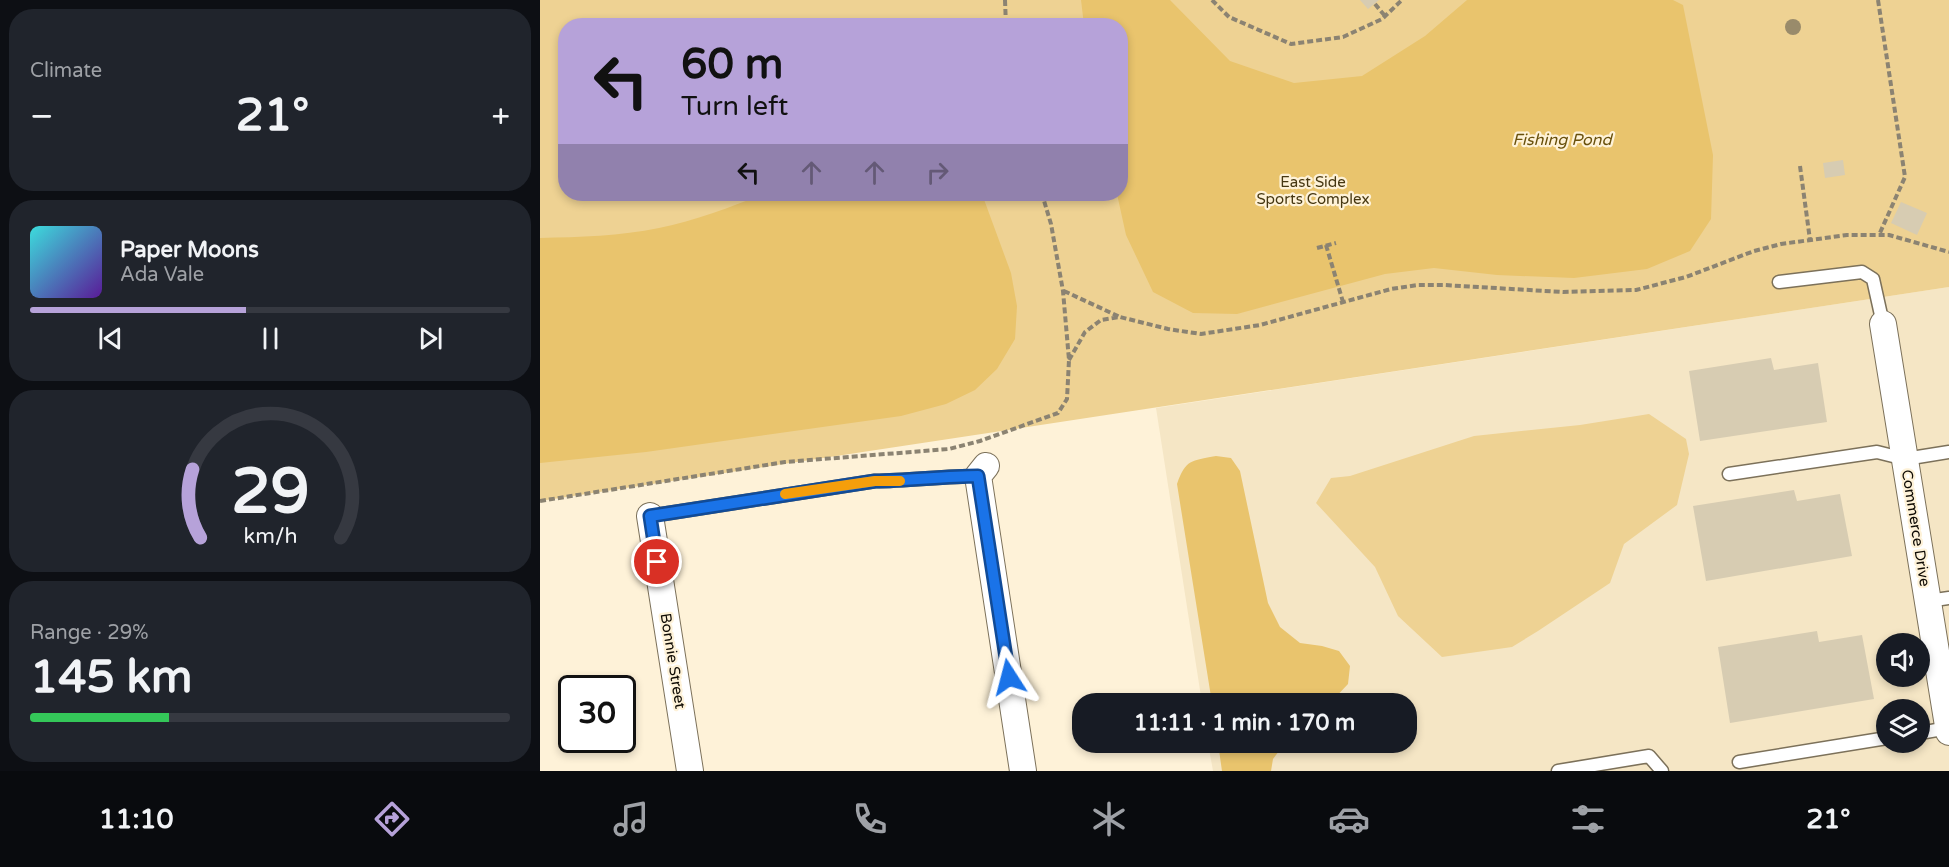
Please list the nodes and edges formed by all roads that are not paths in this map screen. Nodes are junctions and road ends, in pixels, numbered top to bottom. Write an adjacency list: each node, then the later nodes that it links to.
1 (1779, 282): 2 (lane)
2 (1883, 324): 4 (street, Commerce Drive)
3 (1949, 452): 4 (lane)
4 (1905, 459): 6 (lane); 8 (street, Commerce Drive)
5 (982, 471): 7 (lane); 14 (street)
6 (1729, 474)
7 (650, 516): 13 (street, Bonnie Street)
8 (1938, 599): 9 (street, Commerce Drive)
9 (1949, 730): 10 (lane)
10 (1930, 732)
11 (1876, 740): 12 (lane)
12 (1739, 762)
13 (690, 771)
14 (1023, 771)
15 (1558, 771): 16 (lane)
16 (1662, 771)

